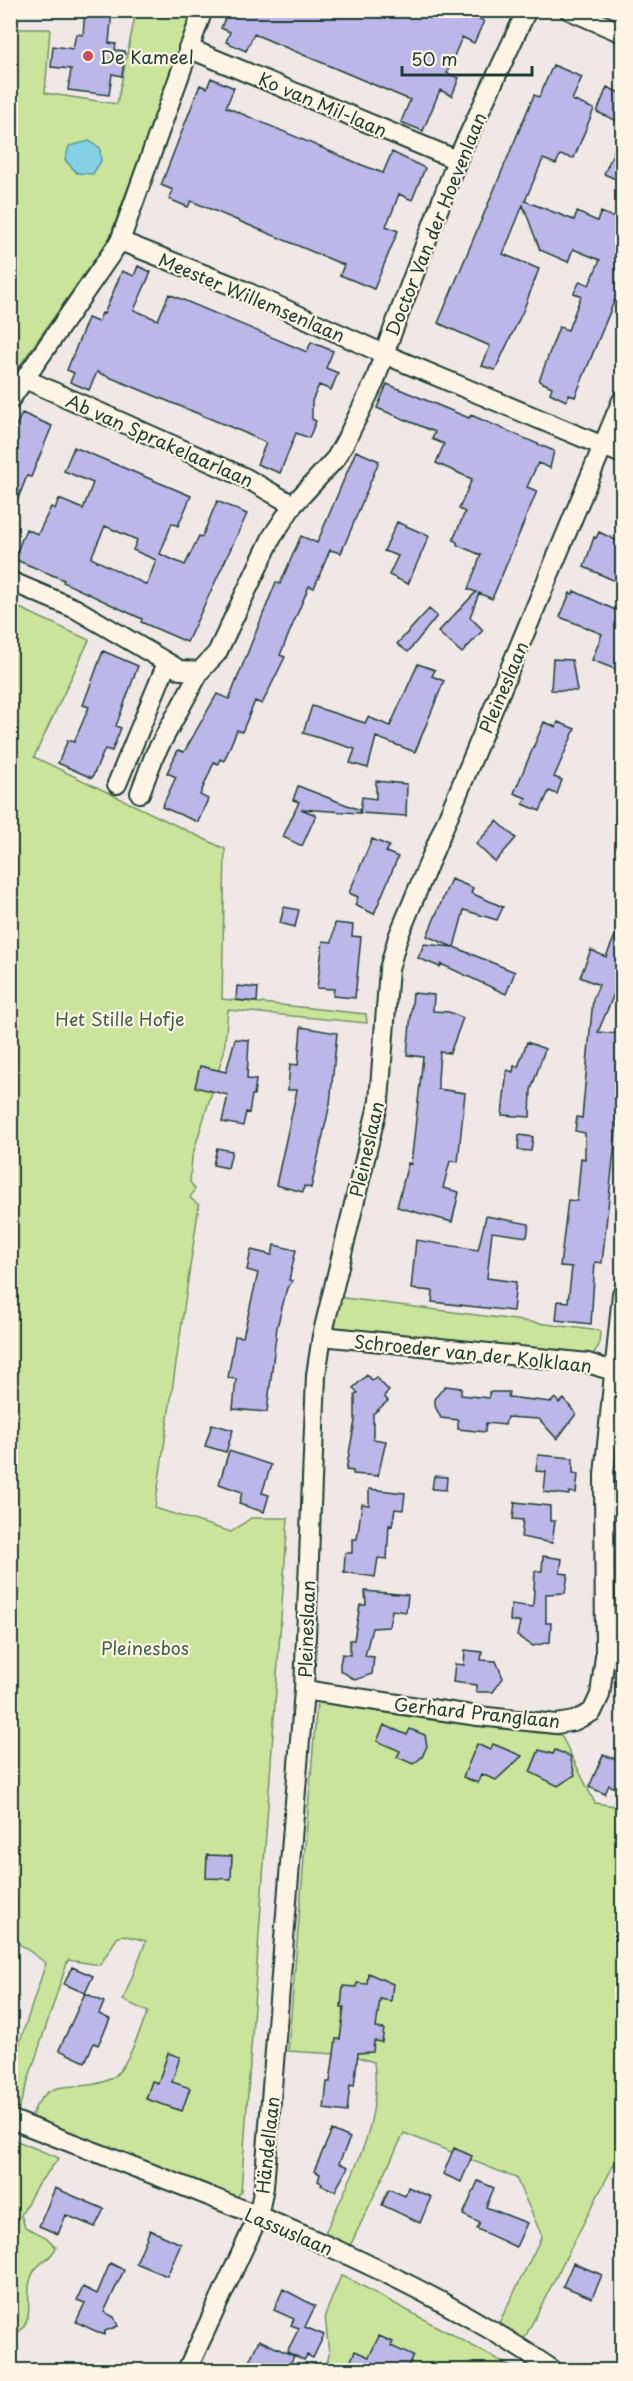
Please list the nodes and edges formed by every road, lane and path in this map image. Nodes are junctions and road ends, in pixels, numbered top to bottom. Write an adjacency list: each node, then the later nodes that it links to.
1 (203, 10): 5 (street)
2 (527, 10): 6 (street, Doctor Van der Hoevenlaan)
3 (569, 10): 4 (street)
4 (622, 33)
5 (188, 48): 6 (street, Ko van Mil-laan); 7 (street)
6 (457, 160): 8 (street, Doctor Van der Hoevenlaan)
7 (120, 241): 8 (street, Meester Willemsenlaan); 9 (street)
8 (384, 354): 12 (street, Doctor Van der Hoevenlaan); 14 (street)
9 (25, 379): 10 (street); 14 (street, Ab van Sprakelaarlaan)
10 (10, 400)
11 (622, 400): 12 (street, Pleineslaan)
12 (603, 446): 13 (street, Doctor Van der Hoevenlaan); 23 (street, Pleineslaan)
13 (622, 454)
14 (293, 505): 17 (street)
15 (10, 581): 16 (street)
16 (167, 663): 17 (street); 18 (street)
17 (200, 671): 19 (street)
18 (134, 745): 19 (street); 20 (street)
19 (155, 753): 21 (street)
20 (117, 784)
21 (140, 793)
22 (622, 1294): 24 (street)
23 (322, 1336): 24 (street, Schroeder van der Kolklaan); 25 (street, Pleineslaan)
24 (618, 1373): 25 (street, Gerhard Pranglaan)
25 (304, 1690): 26 (street, Pleineslaan)
26 (286, 1940): 28 (street, Händellaan)
27 (10, 2119): 28 (street, Lassuslaan)
28 (258, 2217): 29 (street, Händellaan); 30 (street, Lassuslaan)
29 (187, 2370)
30 (553, 2370)

